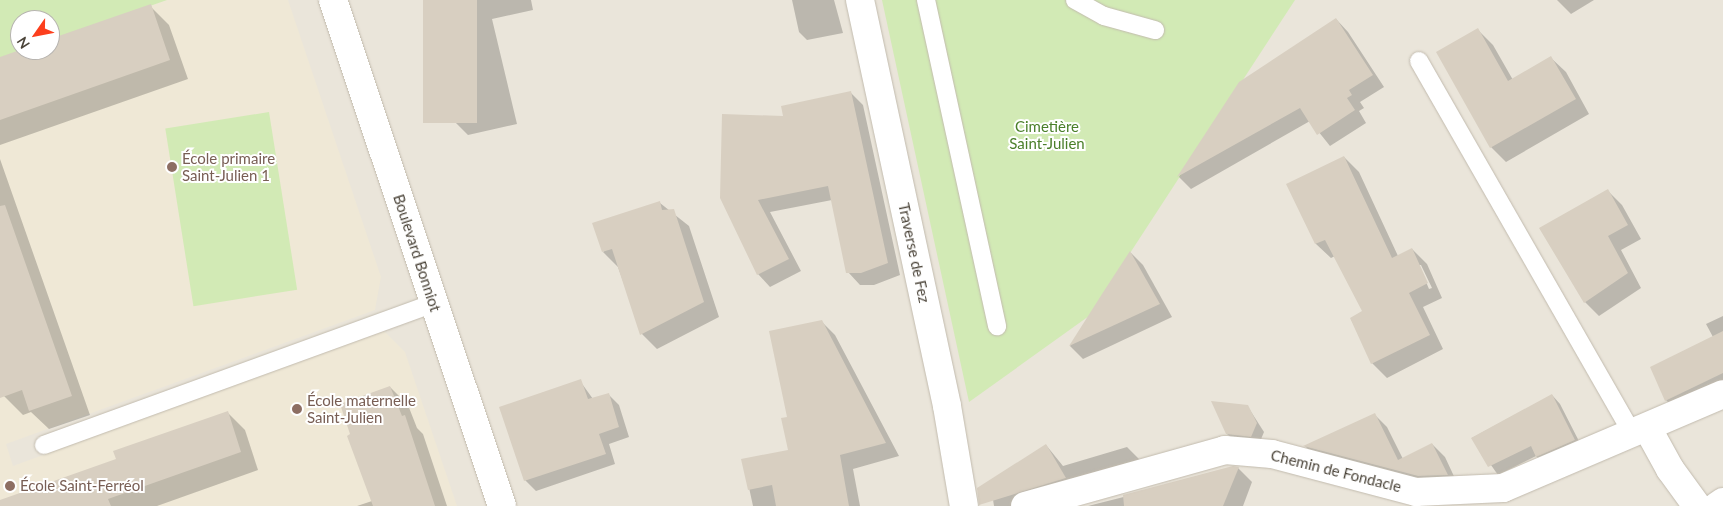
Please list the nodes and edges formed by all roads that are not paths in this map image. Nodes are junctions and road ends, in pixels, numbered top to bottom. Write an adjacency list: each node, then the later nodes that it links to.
1 (333, 0): 7 (street, Boulevard Bonniot)
2 (860, 0): 15 (street, Traverse de Fez)
3 (926, 0): 8 (lane)
4 (1075, 0): 5 (lane)
5 (1155, 30)
6 (1418, 61): 10 (lane)
7 (434, 304): 11 (lane); 14 (street, Boulevard Bonniot)
8 (997, 326)
9 (1723, 394): 10 (street, Chemin de Fondacle)
10 (1640, 432): 12 (street, Chemin de Fondacle); 17 (street)
11 (44, 445)
12 (1510, 497): 16 (street, Chemin de Fondacle)
13 (1723, 502): 18 (street)
14 (502, 506)
15 (964, 506)
16 (1026, 506)
17 (1697, 506)
18 (1718, 506)

